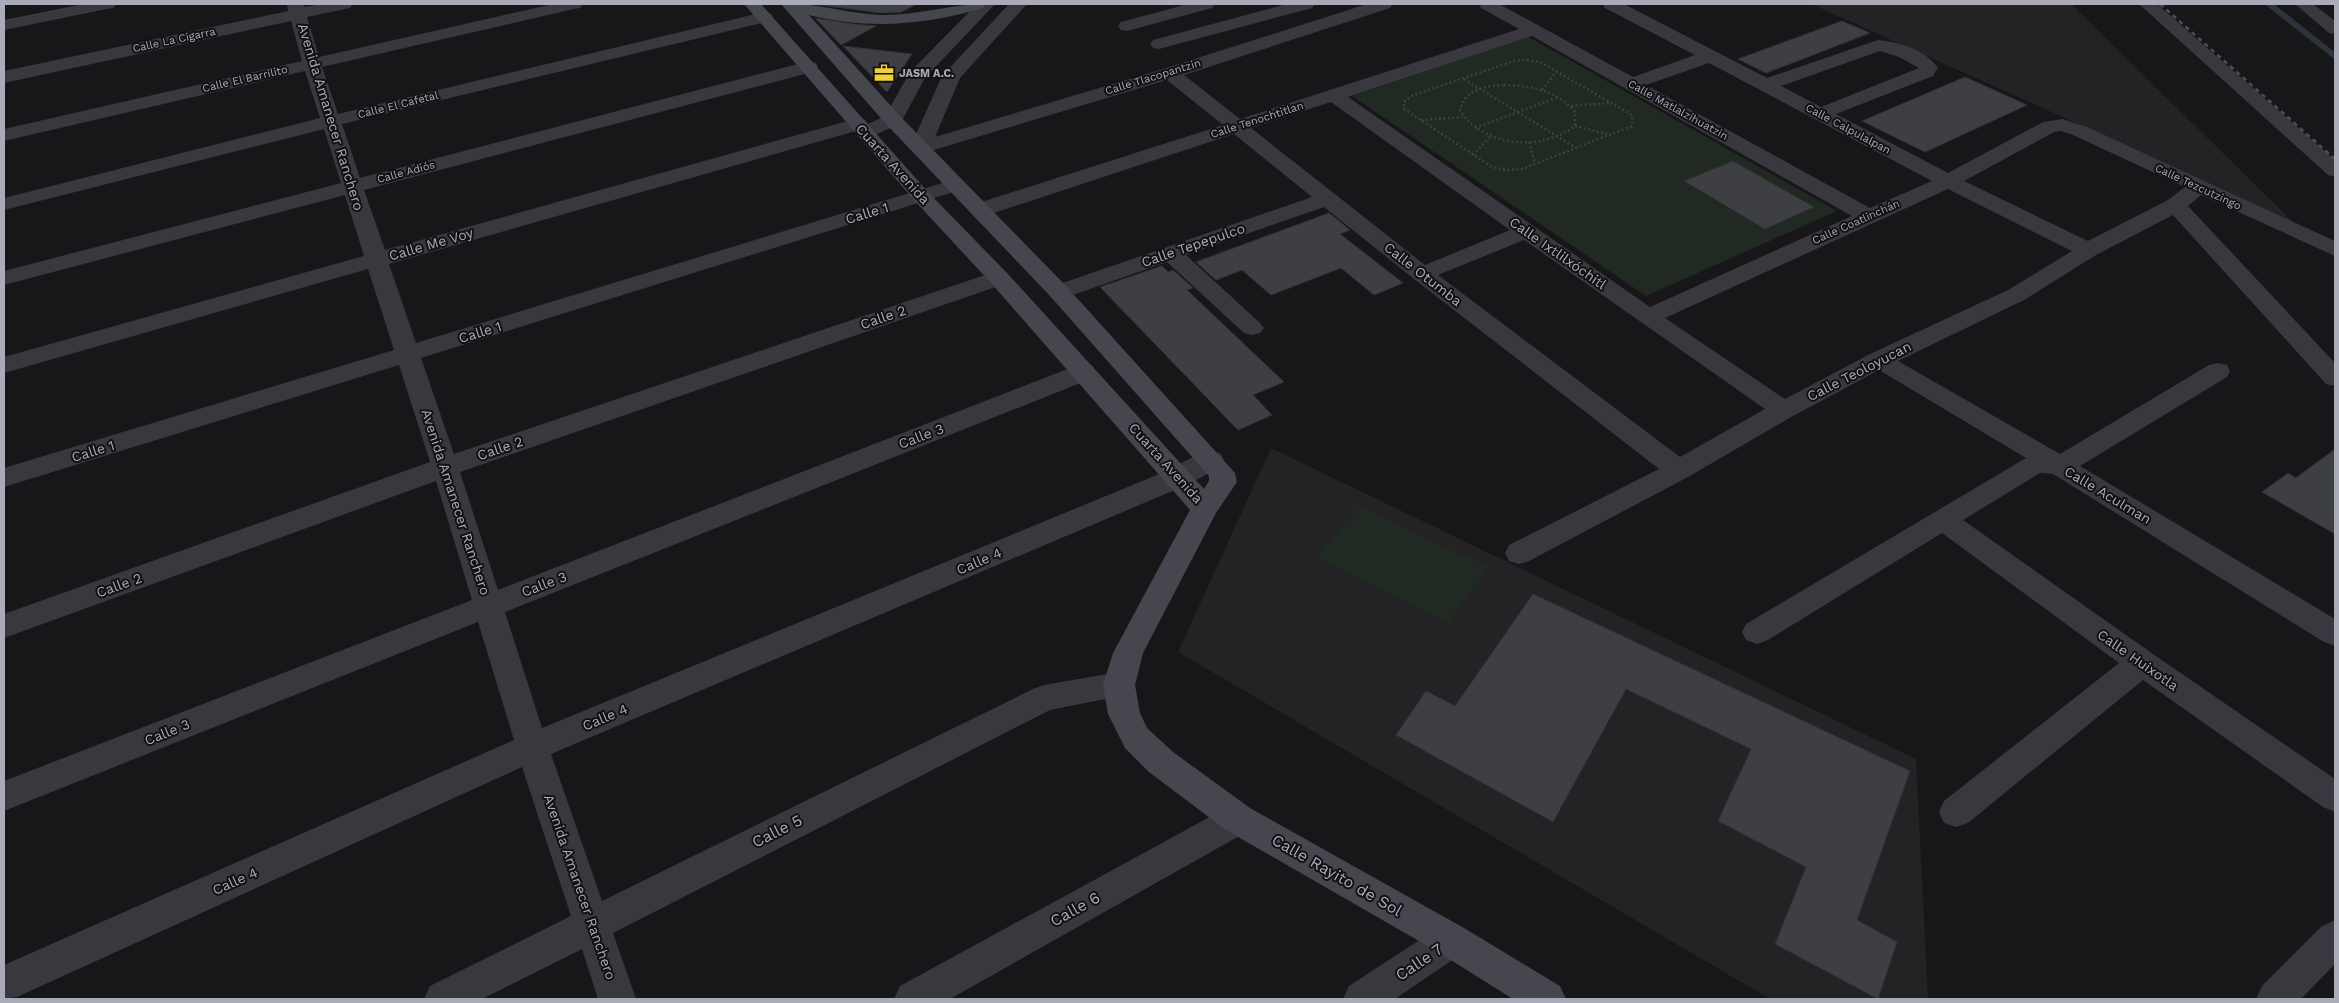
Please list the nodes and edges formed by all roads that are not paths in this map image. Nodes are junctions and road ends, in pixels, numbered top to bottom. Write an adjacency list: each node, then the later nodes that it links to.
1 (107, 4): 17 (street)
2 (344, 4): 15 (street, Calle La Cigarra)
3 (574, 4): 23 (street, Calle El Barrilito)
4 (790, 4): 5 (main road); 31 (main road, Cuarta Avenida)
5 (977, 4)
6 (986, 4): 31 (street)
7 (1018, 4): 37 (street)
8 (1206, 4): 18 (street)
9 (1306, 4): 21 (street)
10 (1487, 4): 20 (street, Calle Matlalzihuatzin)
11 (1611, 4): 22 (street, Calle Calpulalpan)
12 (2147, 4): 38 (street)
13 (2303, 4): 19 (street)
14 (1377, 5): 25 (street, Calle Tlacopantzin)
15 (297, 9): 23 (street, Avenida Amanecer Ranchero); 26 (street, Calle La Cigarra)
16 (758, 10): 24 (main road, Cuarta Avenida); 32 (street, Calle El Cafetal)
17 (4, 25)
18 (1127, 26)
19 (2335, 29)
20 (1534, 30): 27 (street, Calle Matlalzihuatzin); 29 (street, Calle Tenochtitlan)
21 (1159, 44)
22 (1710, 56): 27 (street); 28 (street, Calle Calpulalpan)
23 (312, 64): 32 (street, Avenida Amanecer Ranchero); 36 (street, Calle El Barrilito)
24 (809, 67): 35 (main road, Cuarta Avenida); 41 (street, Calle Adiós)
25 (1170, 73): 34 (street, Calle Otumba); 37 (street, Calle Tlacopantzin)
26 (4, 77)
27 (1632, 84): 48 (street, Calle Matlalzihuatzin)
28 (1766, 85): 30 (street, Calle Calpulalpan); 30 (street)
29 (1333, 95): 34 (street, Calle Tenochtitlan); 49 (street, Calle Ixtlilxóchitl)
30 (1820, 114): 39 (street, Calle Calpulalpan)
31 (893, 120): 35 (street, Calle Me Voy); 37 (main road, Cuarta Avenida)
32 (332, 122): 41 (street, Avenida Amanecer Ranchero); 45 (street, Calle El Cafetal)
33 (2062, 125): 39 (street, Calle Coatlinchán); 42 (street, Calle Tezcutzingo)
34 (1237, 126): 44 (street, Calle Otumba); 47 (street, Calle Tenochtitlan)
35 (861, 128): 43 (main road, Cuarta Avenida); 53 (street, Calle Me Voy)
36 (4, 135)
37 (920, 148): 40 (main road, Cuarta Avenida)
38 (2335, 171)
39 (1948, 181): 48 (street, Calle Coatlinchán); 51 (street, Calle Calpulalpan)
40 (956, 185): 43 (street, Calle 1); 47 (main road, Cuarta Avenida)
41 (351, 186): 53 (street, Avenida Amanecer Ranchero); 55 (street, Calle Adiós)
42 (2198, 187): 46 (street, Calle Teoloyucan); 50 (street, Calle Tezcutzingo)
43 (921, 196): 56 (main road, Cuarta Avenida); 60 (street, Calle 1)
44 (1326, 198): 52 (street, Calle Tepepulco); 54 (street, Calle Otumba)
45 (4, 204)
46 (2176, 205): 51 (street, Calle Teoloyucan); 65 (street, Calle Tezcutzingo)
47 (980, 210): 57 (main road, Cuarta Avenida)
48 (1868, 216): 58 (street, Calle Coatlinchán)
49 (1527, 231): 54 (street); 58 (street, Calle Ixtlilxóchitl)
50 (2335, 249)
51 (2088, 250): 61 (street, Calle Teoloyucan)
52 (1169, 252): 57 (street, Calle Tepepulco); 59 (street)
53 (376, 259): 60 (street, Avenida Amanecer Ranchero); 62 (street, Calle Me Voy)
54 (1422, 274): 70 (street, Calle Otumba)
55 (4, 278)
56 (999, 278): 64 (main road, Cuarta Avenida); 69 (street, Calle 2)
57 (1059, 292): 67 (main road, Cuarta Avenida)
58 (1648, 317): 66 (street, Calle Ixtlilxóchitl)
59 (1252, 328)
60 (407, 354): 69 (street, Avenida Amanecer Ranchero); 72 (street, Calle 1)
61 (1879, 360): 66 (street, Calle Teoloyucan); 68 (street, Calle Aculman)
62 (4, 365)
63 (2218, 371): 68 (street)
64 (1084, 372): 71 (main road, Cuarta Avenida); 76 (street, Calle 3)
65 (2335, 378)
66 (1784, 410): 70 (street, Calle Teoloyucan)
67 (1211, 460): 71 (street, Calle 4); 73 (main road, Cuarta Avenida)
68 (2060, 466): 74 (street); 79 (street, Calle Aculman)
69 (446, 467): 76 (street, Avenida Amanecer Ranchero); 77 (street, Calle 2)
70 (1679, 470): 75 (street, Calle Teoloyucan)
71 (1179, 477): 73 (main road, Cuarta Avenida); 82 (street, Calle 4)
72 (4, 478)
73 (1205, 508): 81 (main road)
74 (1944, 520): 78 (street); 80 (street, Calle Huixotla)
75 (1520, 553)
76 (489, 605): 82 (street, Avenida Amanecer Ranchero); 83 (street, Calle 3)
77 (4, 626)
78 (1756, 632)
79 (2335, 634)
80 (2142, 663): 84 (street, Calle Huixotla); 85 (street)
81 (1119, 685): 86 (main road, Calle Rayito de Sol); 87 (street, Calle 5)
82 (532, 747): 87 (street, Avenida Amanecer Ranchero); 90 (street, Calle 4)
83 (4, 796)
84 (2335, 798)
85 (1956, 812)
86 (1238, 819): 89 (main road, Calle Rayito de Sol); 93 (street, Calle 6)
87 (594, 924): 91 (street, Calle 5); 92 (street, Avenida Amanecer Ranchero)
88 (2335, 938): 96 (street)
89 (1450, 940): 94 (street, Calle 7); 95 (main road, Calle Rayito de Sol)
90 (4, 984)
91 (443, 999)
92 (618, 999)
93 (913, 999)
94 (1362, 999)
95 (1547, 999)
96 (2275, 999)

